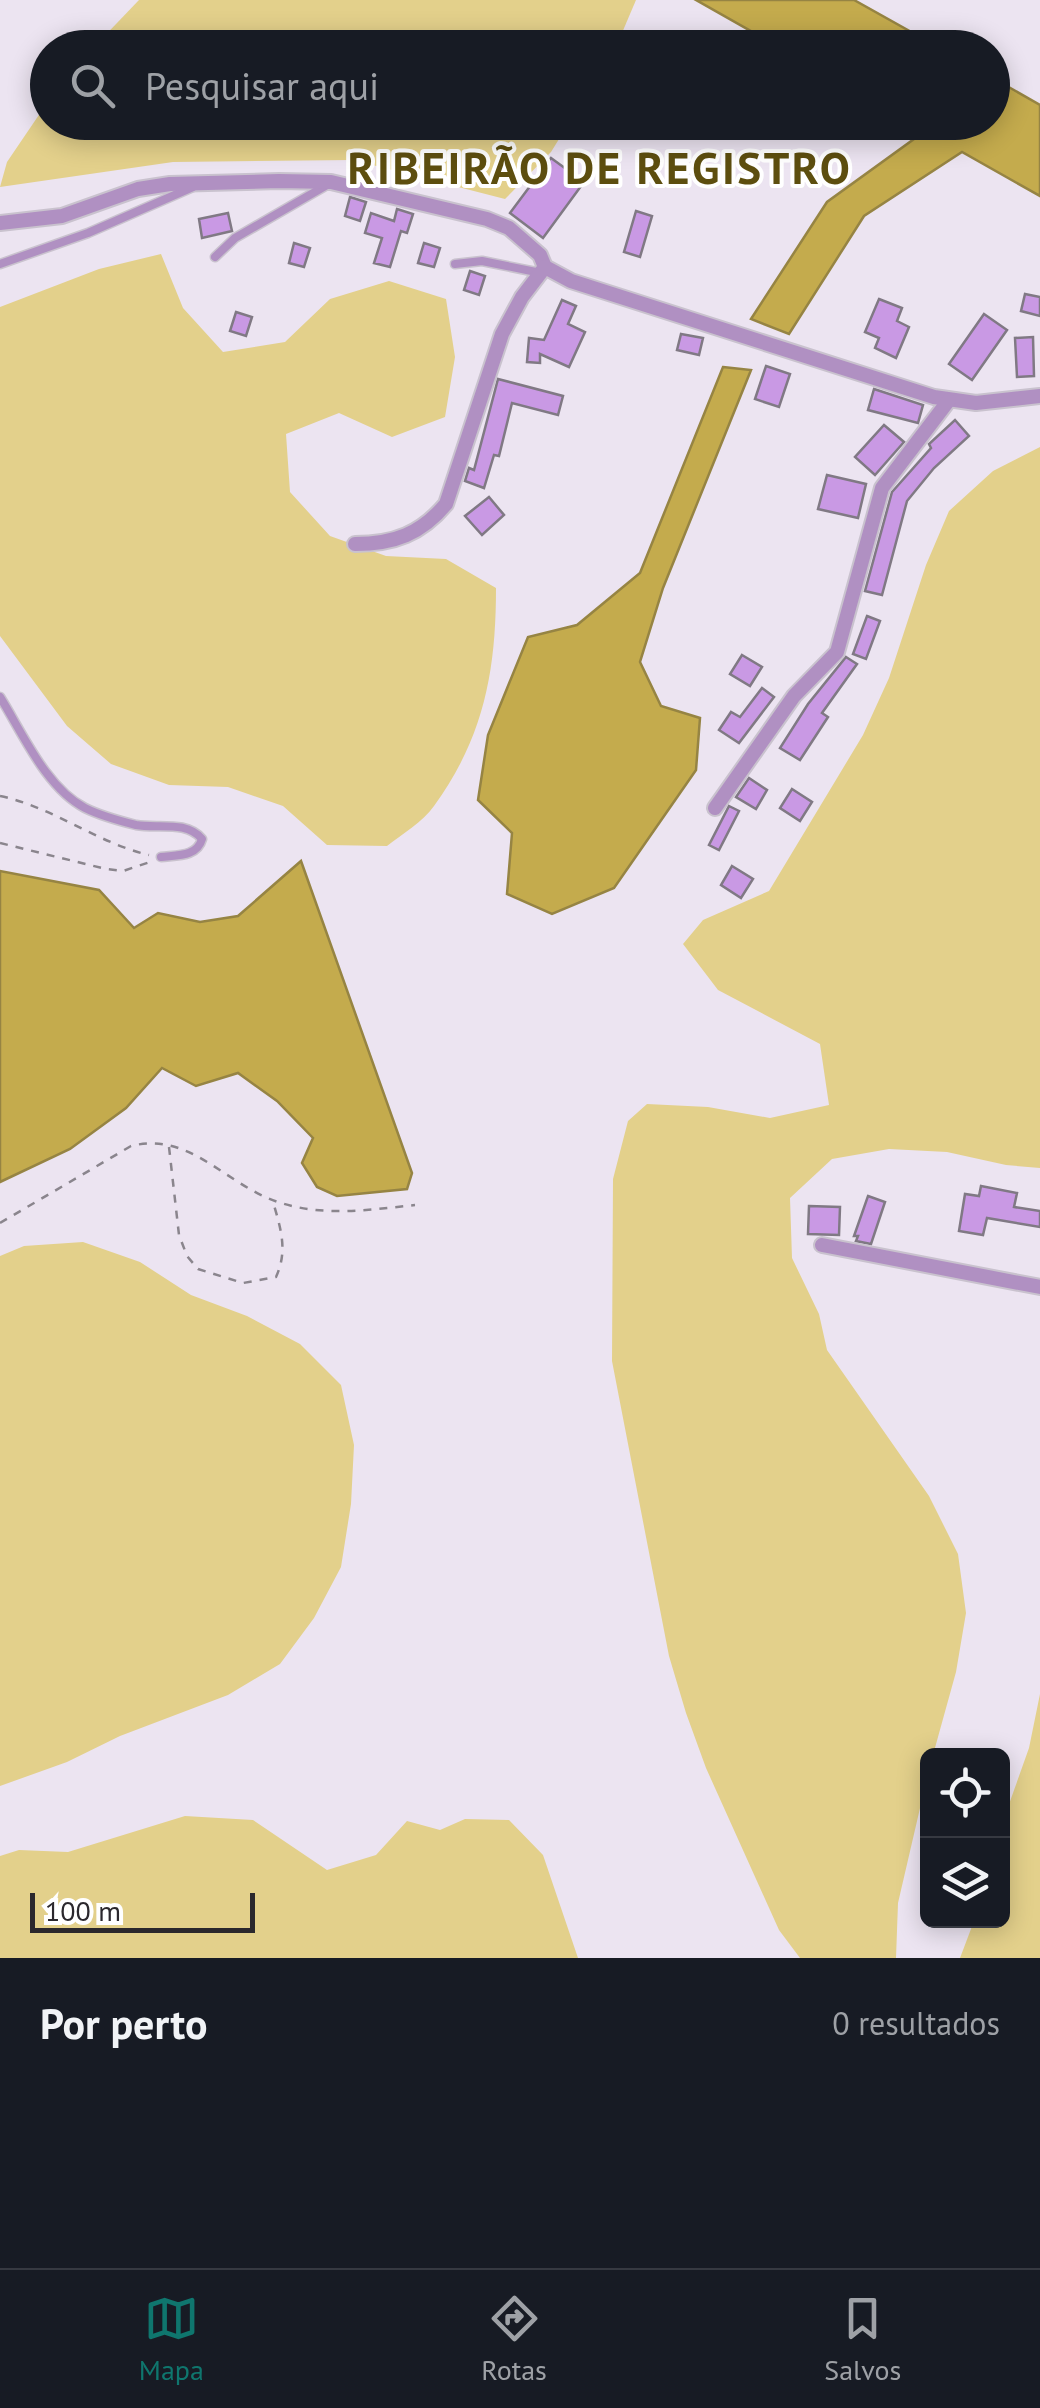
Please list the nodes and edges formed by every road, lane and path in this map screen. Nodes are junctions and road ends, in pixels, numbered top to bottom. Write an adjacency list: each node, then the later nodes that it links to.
1 (206, 181): 2 (street); 3 (street); 5 (lane)
2 (331, 182): 4 (lane); 7 (street)
3 (0, 223)
4 (215, 257)
5 (0, 264)
6 (455, 264): 7 (lane)
7 (543, 270): 9 (street); 10 (street)
8 (1040, 396): 9 (street)
9 (949, 400): 13 (street)
10 (355, 544)
11 (0, 697): 15 (lane)
12 (0, 796): 15 (path)
13 (715, 808)
14 (0, 843): 15 (path)
15 (161, 858)
16 (169, 1144): 17 (path); 17 (path); 19 (path)
17 (273, 1201): 18 (path)
18 (416, 1205)
19 (0, 1223)
20 (822, 1245): 21 (street)
21 (1040, 1287)

